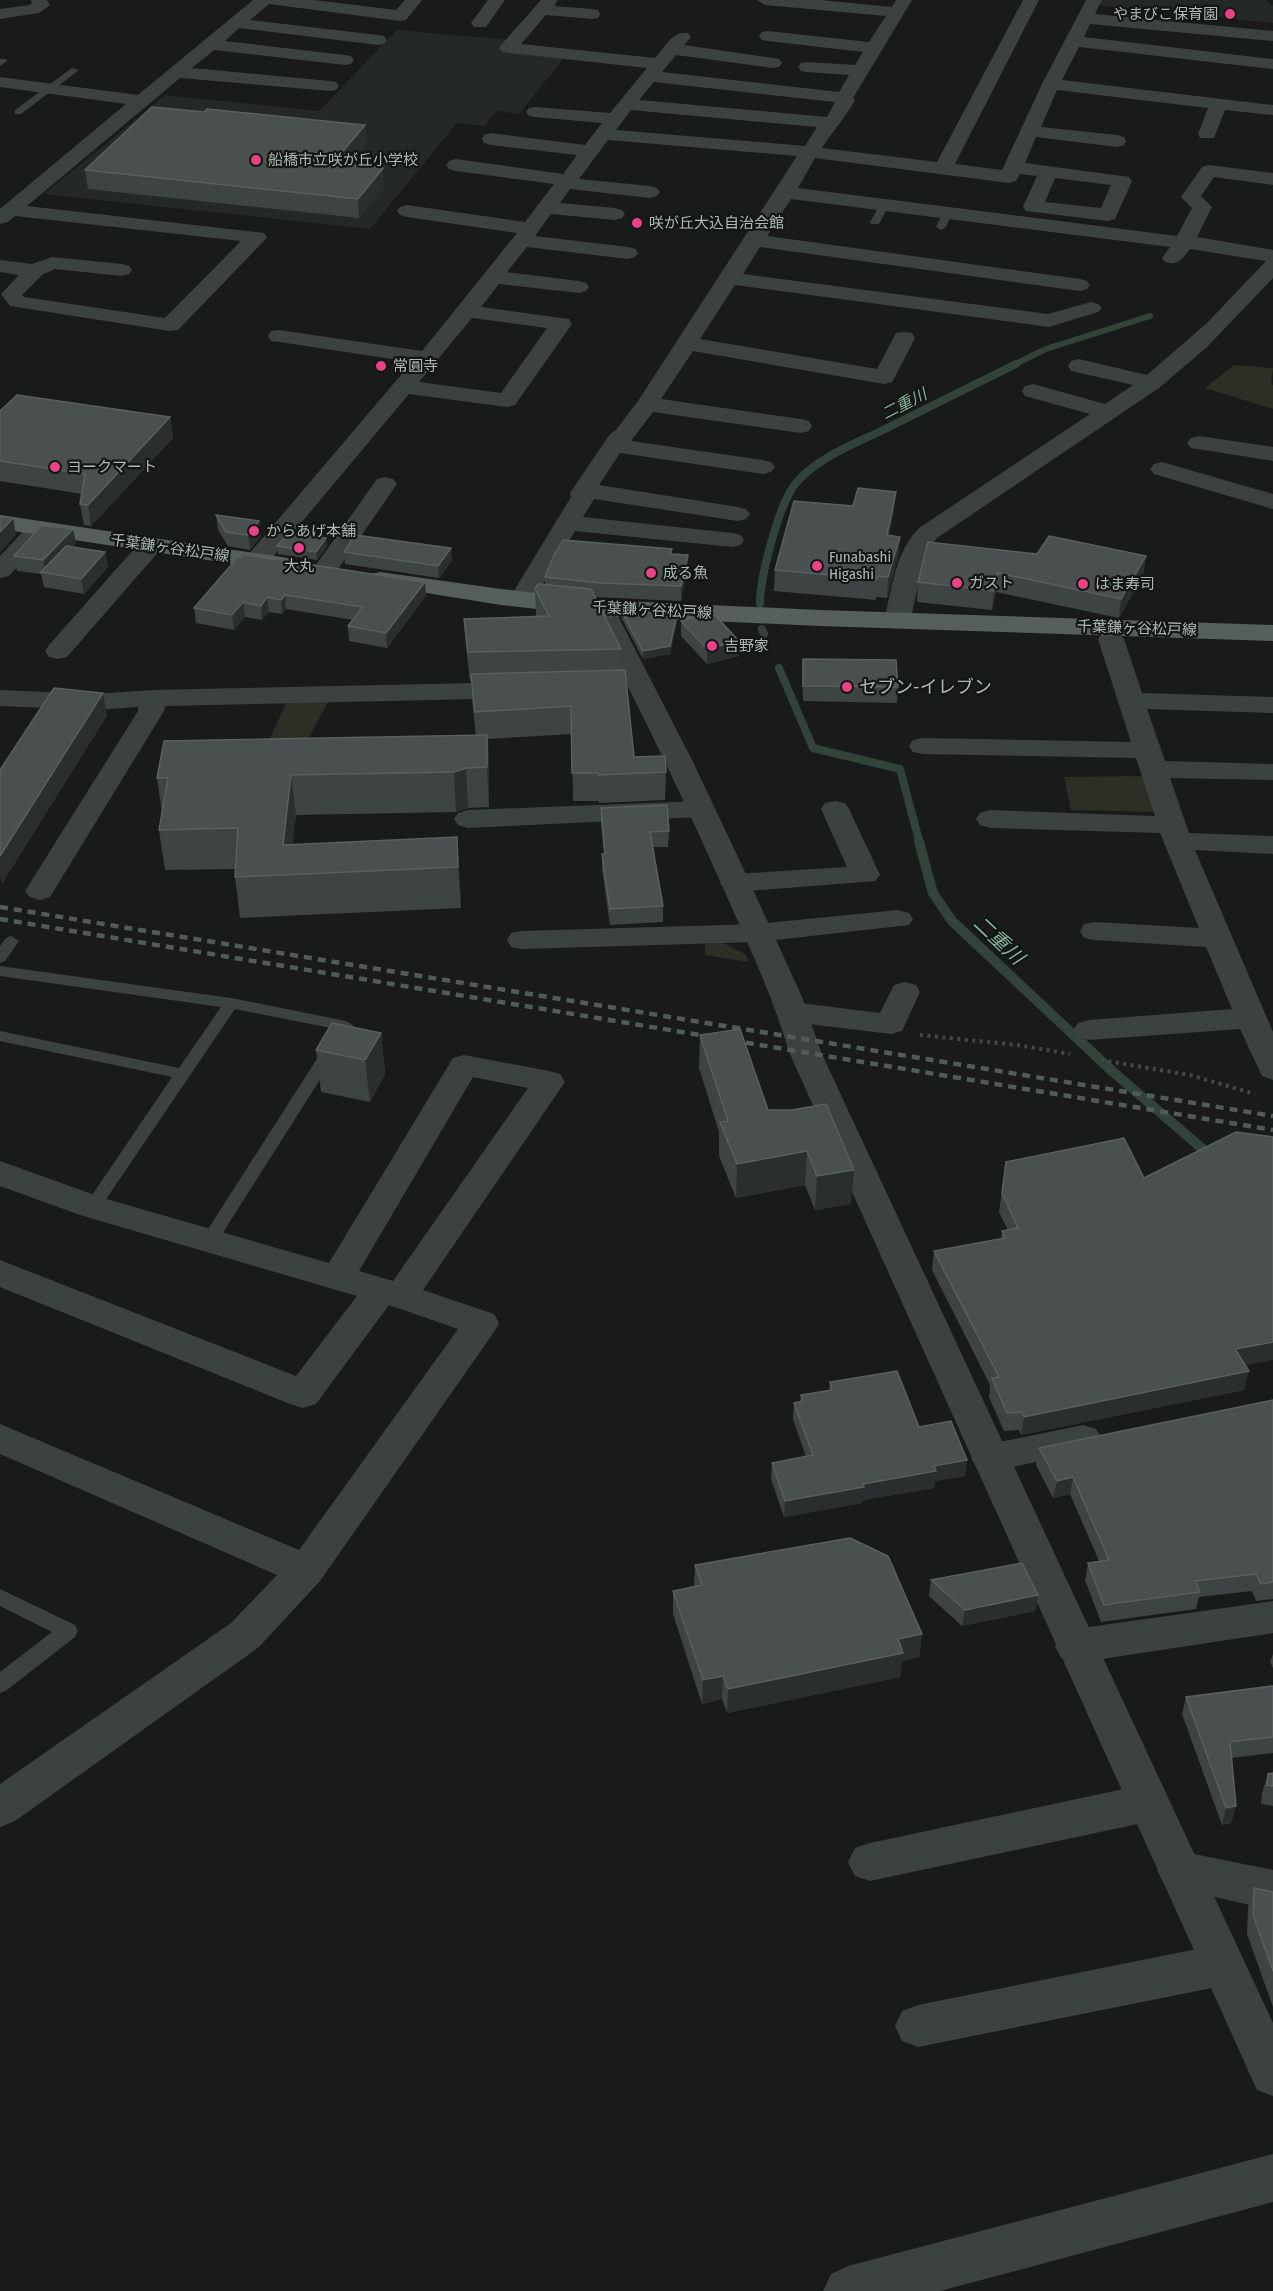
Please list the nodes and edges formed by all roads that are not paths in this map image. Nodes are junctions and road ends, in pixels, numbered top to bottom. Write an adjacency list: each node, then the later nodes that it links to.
1 (41, 0): 11 (street)
2 (263, 0): 15 (street)
3 (274, 0): 4 (street)
4 (414, 0)
5 (497, 0): 16 (street)
6 (765, 0): 10 (street)
7 (1031, 0): 60 (street)
8 (1094, 0): 14 (street)
9 (546, 5): 12 (street); 24 (street)
10 (896, 12): 13 (street); 22 (street)
11 (0, 14)
12 (592, 14)
13 (775, 15)
14 (1085, 18): 18 (street); 20 (street)
15 (236, 23): 19 (street); 21 (street)
16 (480, 23)
17 (768, 36): 22 (street)
18 (1273, 36)
19 (378, 40)
20 (1073, 41): 26 (street); 34 (street)
21 (210, 44): 23 (street); 30 (street)
22 (874, 48): 29 (street)
23 (345, 60)
24 (657, 61): 25 (street); 39 (street); 47 (street)
25 (773, 63)
26 (1273, 64)
27 (807, 67): 29 (street)
28 (75, 70): 36 (lane)
29 (860, 71): 39 (street)
30 (177, 72): 35 (street); 41 (street)
31 (1132, 72): 38 (street)
32 (1199, 81): 40 (street)
33 (0, 82): 36 (street)
34 (1051, 84): 38 (street); 49 (street)
35 (330, 86)
36 (50, 88): 41 (street); 44 (lane)
37 (1270, 88): 43 (street)
38 (1130, 93): 40 (street); 46 (street)
39 (844, 98): 48 (street)
40 (1190, 100): 42 (street)
41 (142, 101): 72 (street)
42 (1218, 104): 43 (street); 50 (street)
43 (1268, 109)
44 (18, 112)
45 (535, 112): 47 (street)
46 (1128, 113)
47 (614, 119): 48 (street); 53 (street); 54 (street)
48 (829, 123): 54 (street)
49 (1030, 131): 52 (street); 59 (street)
50 (1207, 134)
51 (491, 139): 53 (street)
52 (1117, 141)
53 (590, 151): 65 (street)
54 (811, 152): 57 (street); 63 (street)
55 (1243, 157): 56 (street)
56 (1273, 161)
57 (892, 162): 60 (street); 69 (street)
58 (456, 165): 65 (street)
59 (1013, 167): 60 (street); 62 (street)
60 (944, 169)
61 (773, 171): 63 (street)
62 (1048, 172)
63 (796, 173): 67 (street)
64 (1273, 179): 76 (street)
65 (566, 181): 66 (street); 68 (street)
66 (650, 192)
67 (786, 192): 69 (street); 75 (street)
68 (546, 208): 71 (street); 74 (street)
69 (875, 210): 73 (street)
70 (407, 211): 74 (street)
71 (615, 214)
72 (5, 215): 84 (street)
73 (1105, 233): 76 (street); 78 (street)
74 (526, 234): 77 (street); 85 (street)
75 (754, 240): 86 (street); 87 (street)
76 (1184, 243): 79 (street); 80 (street)
77 (628, 252)
78 (1093, 254)
79 (1273, 256)
80 (1167, 264)
81 (1273, 265): 96 (street)
82 (0, 266): 84 (street)
83 (122, 270): 84 (street)
84 (35, 271)
85 (493, 277): 88 (street); 90 (street)
86 (729, 278): 89 (street); 93 (street)
87 (1080, 285)
88 (579, 287)
89 (1091, 308)
90 (467, 311): 94 (street); 97 (street)
91 (279, 336): 94 (street)
92 (904, 338): 93 (street)
93 (686, 343): 99 (street)
94 (428, 358): 97 (street)
95 (1079, 366): 96 (street)
96 (1151, 383): 100 (street)
97 (403, 387): 116 (street)
98 (1033, 391): 100 (street)
99 (647, 404): 101 (street); 103 (street)
100 (1108, 412): 121 (street)
101 (801, 426)
102 (1199, 442): 104 (street)
103 (614, 445): 105 (street); 108 (street)
104 (1273, 453)
105 (763, 467)
106 (1162, 469): 109 (street)
107 (385, 484): 118 (street)
108 (584, 490): 110 (street); 112 (street)
109 (1273, 502)
110 (738, 514)
111 (0, 522): 113 (main road, 千葉鎌ヶ谷松戸線)
112 (568, 523): 114 (street); 119 (street)
113 (39, 528): 115 (main road, 千葉鎌ヶ谷松戸線); 117 (street)
114 (732, 540)
115 (151, 545): 116 (main road, 千葉鎌ヶ谷松戸線); 124 (street)
116 (257, 560): 118 (main road, 千葉鎌ヶ谷松戸線)
117 (0, 572)
118 (344, 573): 119 (main road, 千葉鎌ヶ谷松戸線)
119 (522, 599): 120 (main road, 千葉鎌ヶ谷松戸線)
120 (603, 613): 121 (main road, 千葉鎌ヶ谷松戸線); 133 (street)
121 (897, 621): 122 (main road, 千葉鎌ヶ谷松戸線)
122 (1109, 633): 123 (main road, 千葉鎌ヶ谷松戸線); 128 (street)
123 (1273, 633)
124 (58, 651)
125 (538, 690): 127 (street)
126 (0, 698): 127 (street)
127 (152, 698): 140 (street)
128 (1131, 701): 129 (street); 131 (street)
129 (1273, 705)
130 (923, 746): 131 (street)
131 (1150, 759): 132 (street); 137 (street)
132 (1273, 772)
133 (700, 809): 135 (street); 139 (street)
134 (835, 809): 139 (street)
135 (468, 819)
136 (990, 819): 137 (street)
137 (1175, 833): 138 (street); 144 (street)
138 (1273, 845)
139 (735, 883): 143 (street)
140 (40, 891)
141 (898, 919): 143 (street)
142 (1095, 931): 144 (street)
143 (758, 933): 145 (street); 151 (street)
144 (1218, 938): 152 (street)
145 (522, 940)
146 (11, 941): 147 (lane)
147 (0, 958)
148 (0, 971): 150 (lane)
149 (904, 992): 151 (street)
150 (231, 1004): 156 (lane); 159 (lane)
151 (792, 1012): 165 (street)
152 (1251, 1018): 153 (street); 155 (street)
153 (1089, 1030)
154 (0, 1036): 156 (lane)
155 (1273, 1069)
156 (183, 1074): 158 (lane)
157 (0, 1173): 158 (street)
158 (92, 1207): 159 (street)
159 (209, 1241): 161 (street)
160 (0, 1274): 162 (street)
161 (337, 1279): 162 (street); 162 (street)
162 (390, 1294): 166 (street)
163 (1114, 1433): 165 (street)
164 (0, 1438): 166 (street)
165 (990, 1458): 169 (street)
166 (306, 1570): 172 (street)
167 (0, 1597): 170 (lane)
168 (1273, 1617): 169 (street)
169 (1076, 1646): 171 (street)
170 (0, 1684)
171 (1147, 1803): 173 (street); 174 (street)
172 (0, 1808)
173 (870, 1862)
174 (1179, 1870): 175 (street); 176 (street)
175 (1273, 1890)
176 (1222, 1965): 177 (street); 178 (street)
177 (918, 2026)
178 (1273, 2074)
179 (1273, 2178): 180 (street)
180 (848, 2291)

